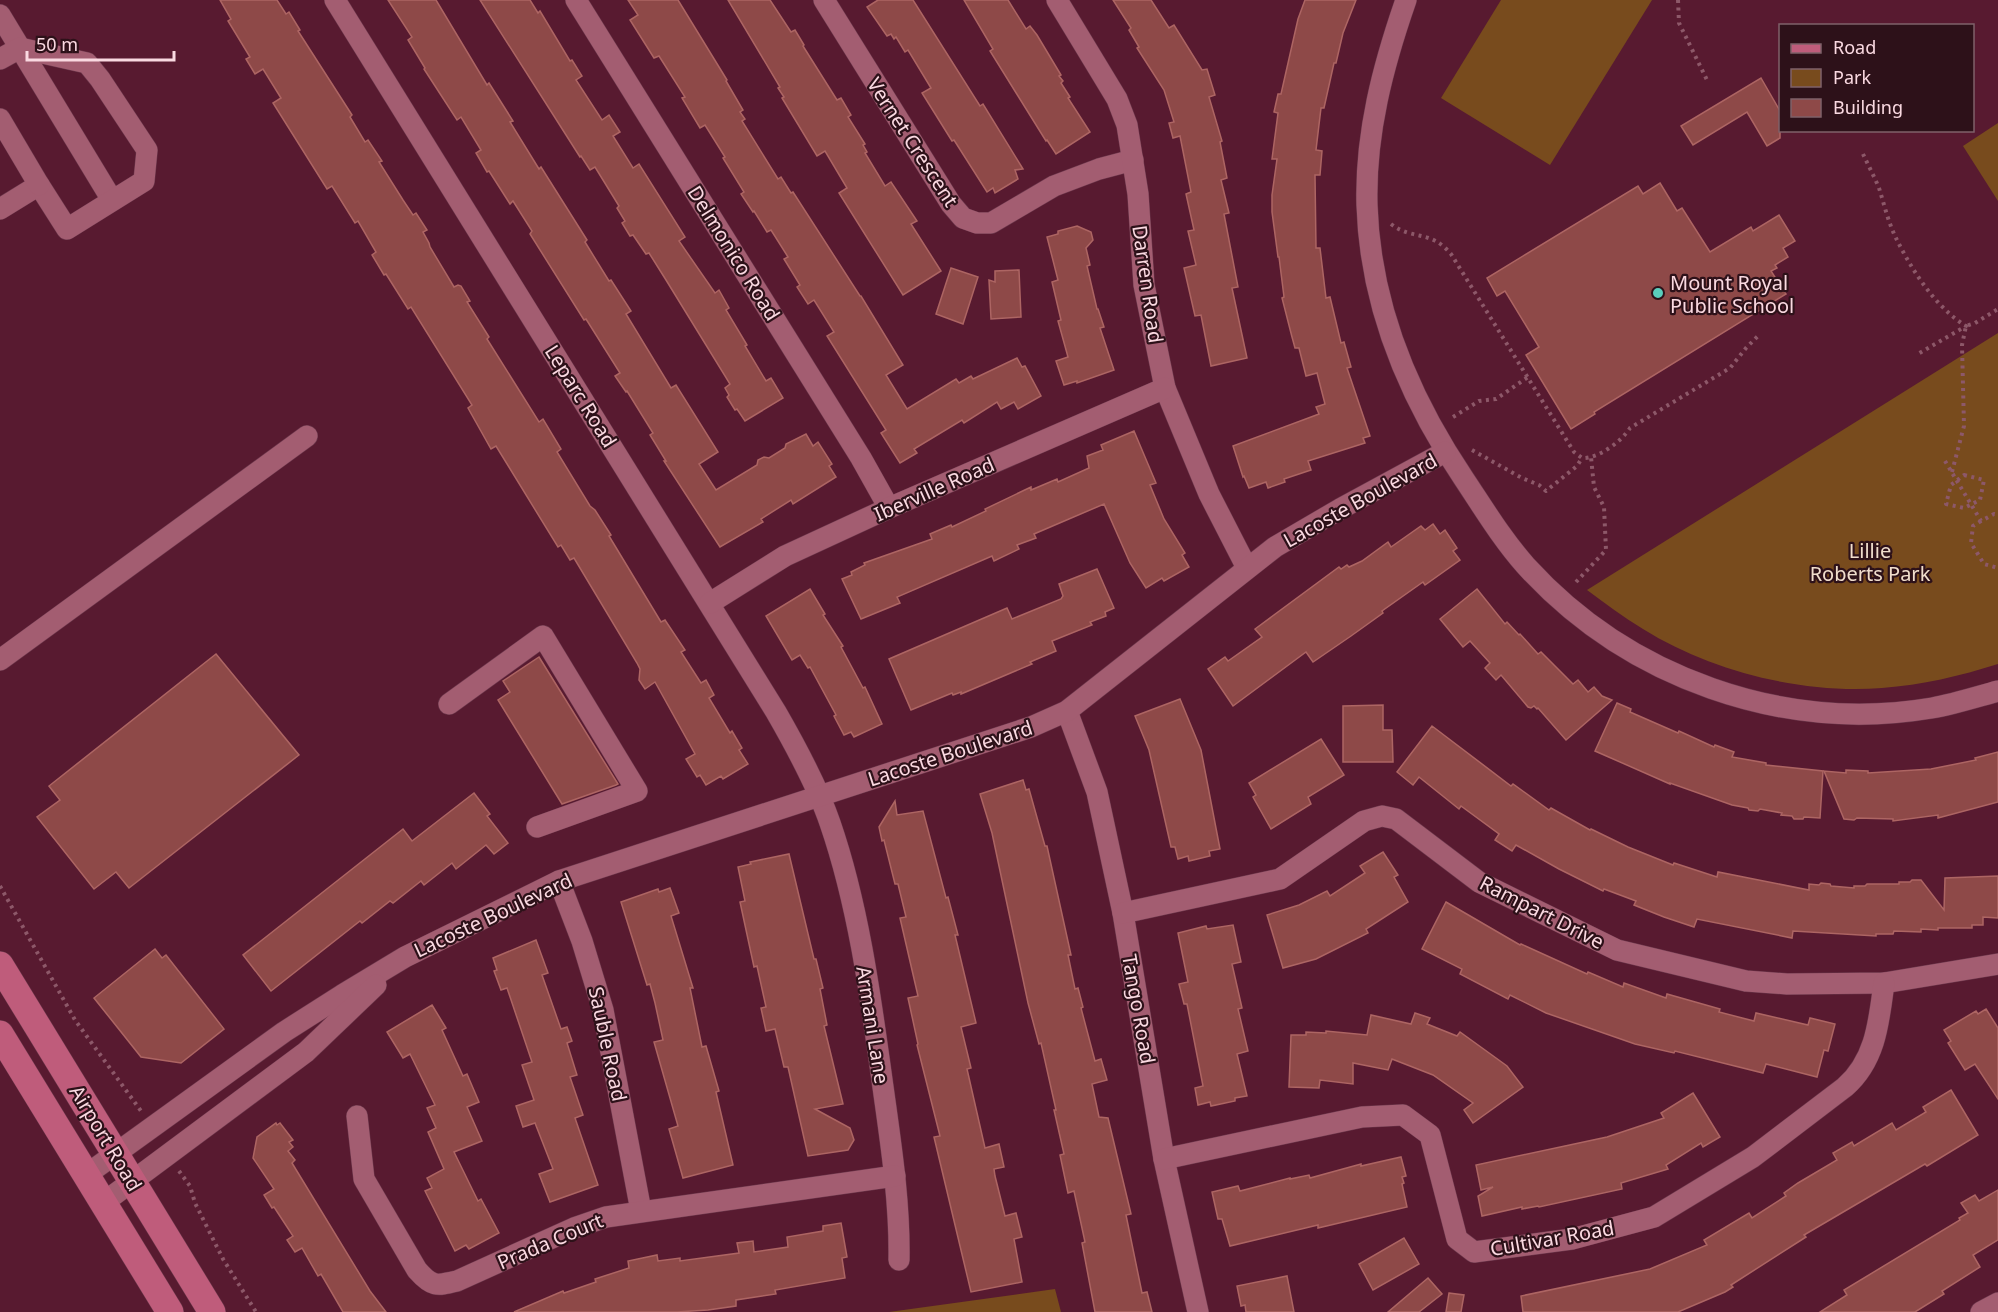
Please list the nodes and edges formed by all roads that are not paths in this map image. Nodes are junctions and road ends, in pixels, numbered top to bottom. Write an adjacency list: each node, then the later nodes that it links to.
1 (335, 0): 20 (street, Leparc Road)
2 (576, 0): 18 (street, Delmonico Road)
3 (824, 0): 11 (street, Vernet Crescent)
4 (1057, 0): 11 (street, Darren Road)
5 (1406, 0): 17 (street)
6 (0, 15): 7 (street)
7 (20, 48): 8 (street); 13 (street); 13 (street)
8 (0, 59)
9 (0, 119): 10 (street)
10 (8, 150): 12 (street)
11 (1133, 160): 15 (street, Darren Road)
12 (39, 185): 13 (street); 14 (street)
13 (112, 201)
14 (0, 209)
15 (1165, 388): 18 (street, Iberville Road); 19 (street, Darren Road)
16 (307, 436): 21 (street)
17 (1445, 452): 19 (street, Lacoste Boulevard); 22 (street)
18 (889, 508): 20 (street, Iberville Road)
19 (1247, 568): 24 (street, Lacoste Boulevard)
20 (710, 603): 25 (street, Leparc Road)
21 (0, 660)
22 (1998, 691)
23 (449, 704): 26 (street)
24 (1067, 711): 25 (street, Lacoste Boulevard); 28 (street, Tango Road)
25 (818, 796): 27 (street, Lacoste Boulevard); 38 (street, Armani Lane)
26 (537, 827)
27 (558, 881): 29 (street, Lacoste Boulevard); 41 (street, Sauble Road)
28 (1123, 913): 32 (street, Rampart Drive); 36 (street, Tango Road)
29 (405, 957): 35 (street, Lacoste Boulevard); 39 (street, Lacoste Boulevard)
30 (1998, 964): 32 (street, Rampart Drive)
31 (0, 965): 35 (main road, Airport Road)
32 (1884, 982): 36 (street, Cultivar Road)
33 (0, 1034): 37 (main road, Airport Road)
34 (357, 1116): 41 (street, Prada Court)
35 (115, 1154): 37 (street, Lacoste Boulevard); 39 (main road, Airport Road)
36 (1164, 1159): 46 (street, Tango Road)
37 (86, 1175): 40 (main road, Airport Road)
38 (895, 1176): 41 (street, Prada Court); 42 (street, Armani Lane)
39 (132, 1182): 40 (street, Lacoste Boulevard); 45 (main road, Airport Road)
40 (103, 1203): 44 (main road, Airport Road)
41 (641, 1211)
42 (899, 1260)
43 (1998, 1304): 47 (street)
44 (170, 1312)
45 (212, 1312)
46 (1198, 1312)
47 (1982, 1312)

